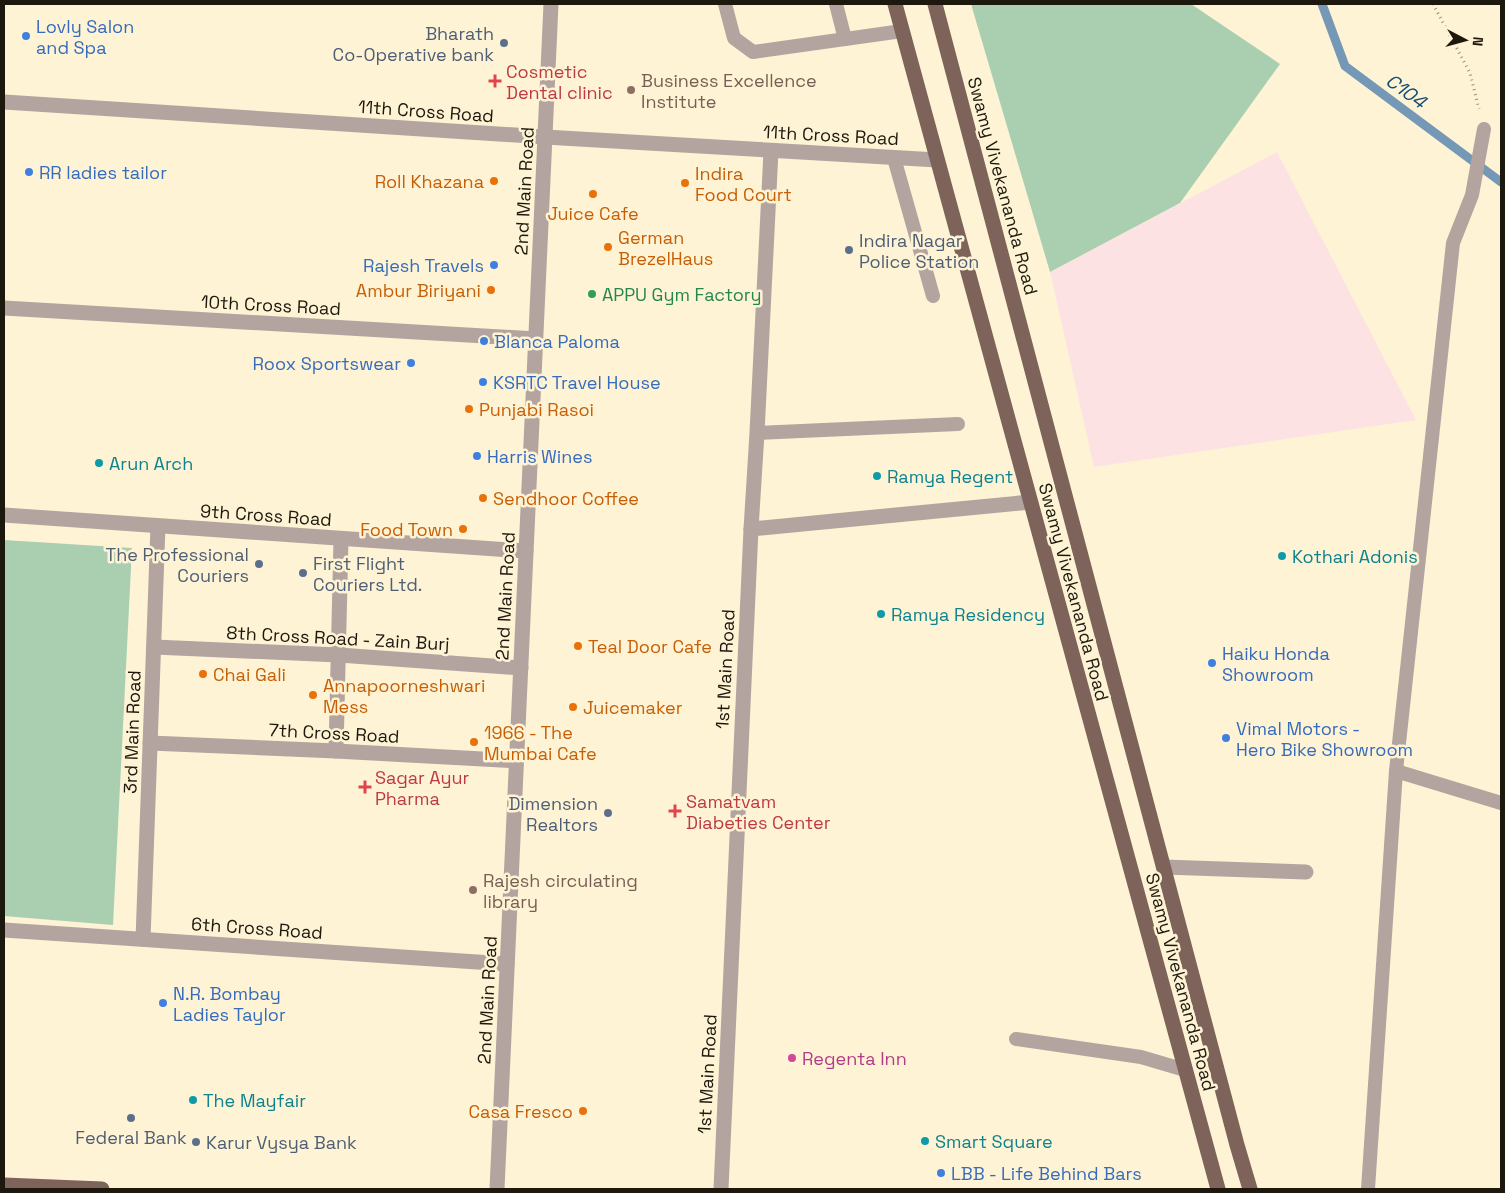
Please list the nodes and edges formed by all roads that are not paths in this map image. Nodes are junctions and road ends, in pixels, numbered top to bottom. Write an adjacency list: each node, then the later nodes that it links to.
1 (552, 4): 10 (street, 2nd Main Road)
2 (725, 4): 7 (lane)
3 (836, 4): 7 (lane)
4 (895, 4): 6 (main road, Swamy Vivekananda Road)
5 (935, 4): 33 (main road, Swamy Vivekananda Road)
6 (902, 31): 7 (lane); 13 (main road, Swamy Vivekananda Road)
7 (845, 39)
8 (4, 102): 10 (street, 11th Cross Road)
9 (1484, 129): 31 (lane)
10 (545, 137): 11 (street, 11th Cross Road); 16 (street, 2nd Main Road)
11 (771, 151): 12 (street, 11th Cross Road); 18 (street, 1st Main Road)
12 (894, 158): 13 (street, 11th Cross Road); 14 (lane)
13 (937, 160): 19 (main road, Swamy Vivekananda Road)
14 (933, 296)
15 (4, 308): 16 (street, 10th Cross Road)
16 (536, 339): 24 (street, 2nd Main Road)
17 (958, 424): 18 (lane)
18 (757, 433): 22 (street, 1st Main Road)
19 (1030, 502): 22 (street); 39 (main road, Swamy Vivekananda Road)
20 (4, 515): 21 (street, 9th Cross Road)
21 (158, 526): 23 (street, 9th Cross Road); 25 (street, 3rd Main Road)
22 (750, 529): 43 (street, 1st Main Road)
23 (341, 539): 24 (street, 9th Cross Road); 26 (street)
24 (526, 551): 27 (street, 2nd Main Road)
25 (154, 648): 26 (street, 8th Cross Road - Zain Burj); 28 (street, 3rd Main Road)
26 (339, 655): 27 (street, 8th Cross Road - Zain Burj); 29 (street)
27 (521, 668): 30 (street, 2nd Main Road)
28 (150, 743): 29 (street, 7th Cross Road); 36 (street, 3rd Main Road)
29 (336, 751): 30 (street, 7th Cross Road)
30 (517, 761): 37 (street, 2nd Main Road)
31 (1396, 771): 32 (lane); 46 (lane)
32 (1501, 803)
33 (1164, 866): 34 (street); 45 (main road, Swamy Vivekananda Road)
34 (1306, 872)
35 (4, 930): 36 (street, 6th Cross Road)
36 (143, 939): 37 (street, 6th Cross Road)
37 (507, 964): 42 (street, 2nd Main Road)
38 (1016, 1039): 39 (lane)
39 (1185, 1070): 44 (main road, Swamy Vivekananda Road)
40 (4, 1185): 41 (main road)
41 (102, 1189)
42 (497, 1189)
43 (721, 1189)
44 (1218, 1189)
45 (1250, 1189)
46 (1368, 1189)

